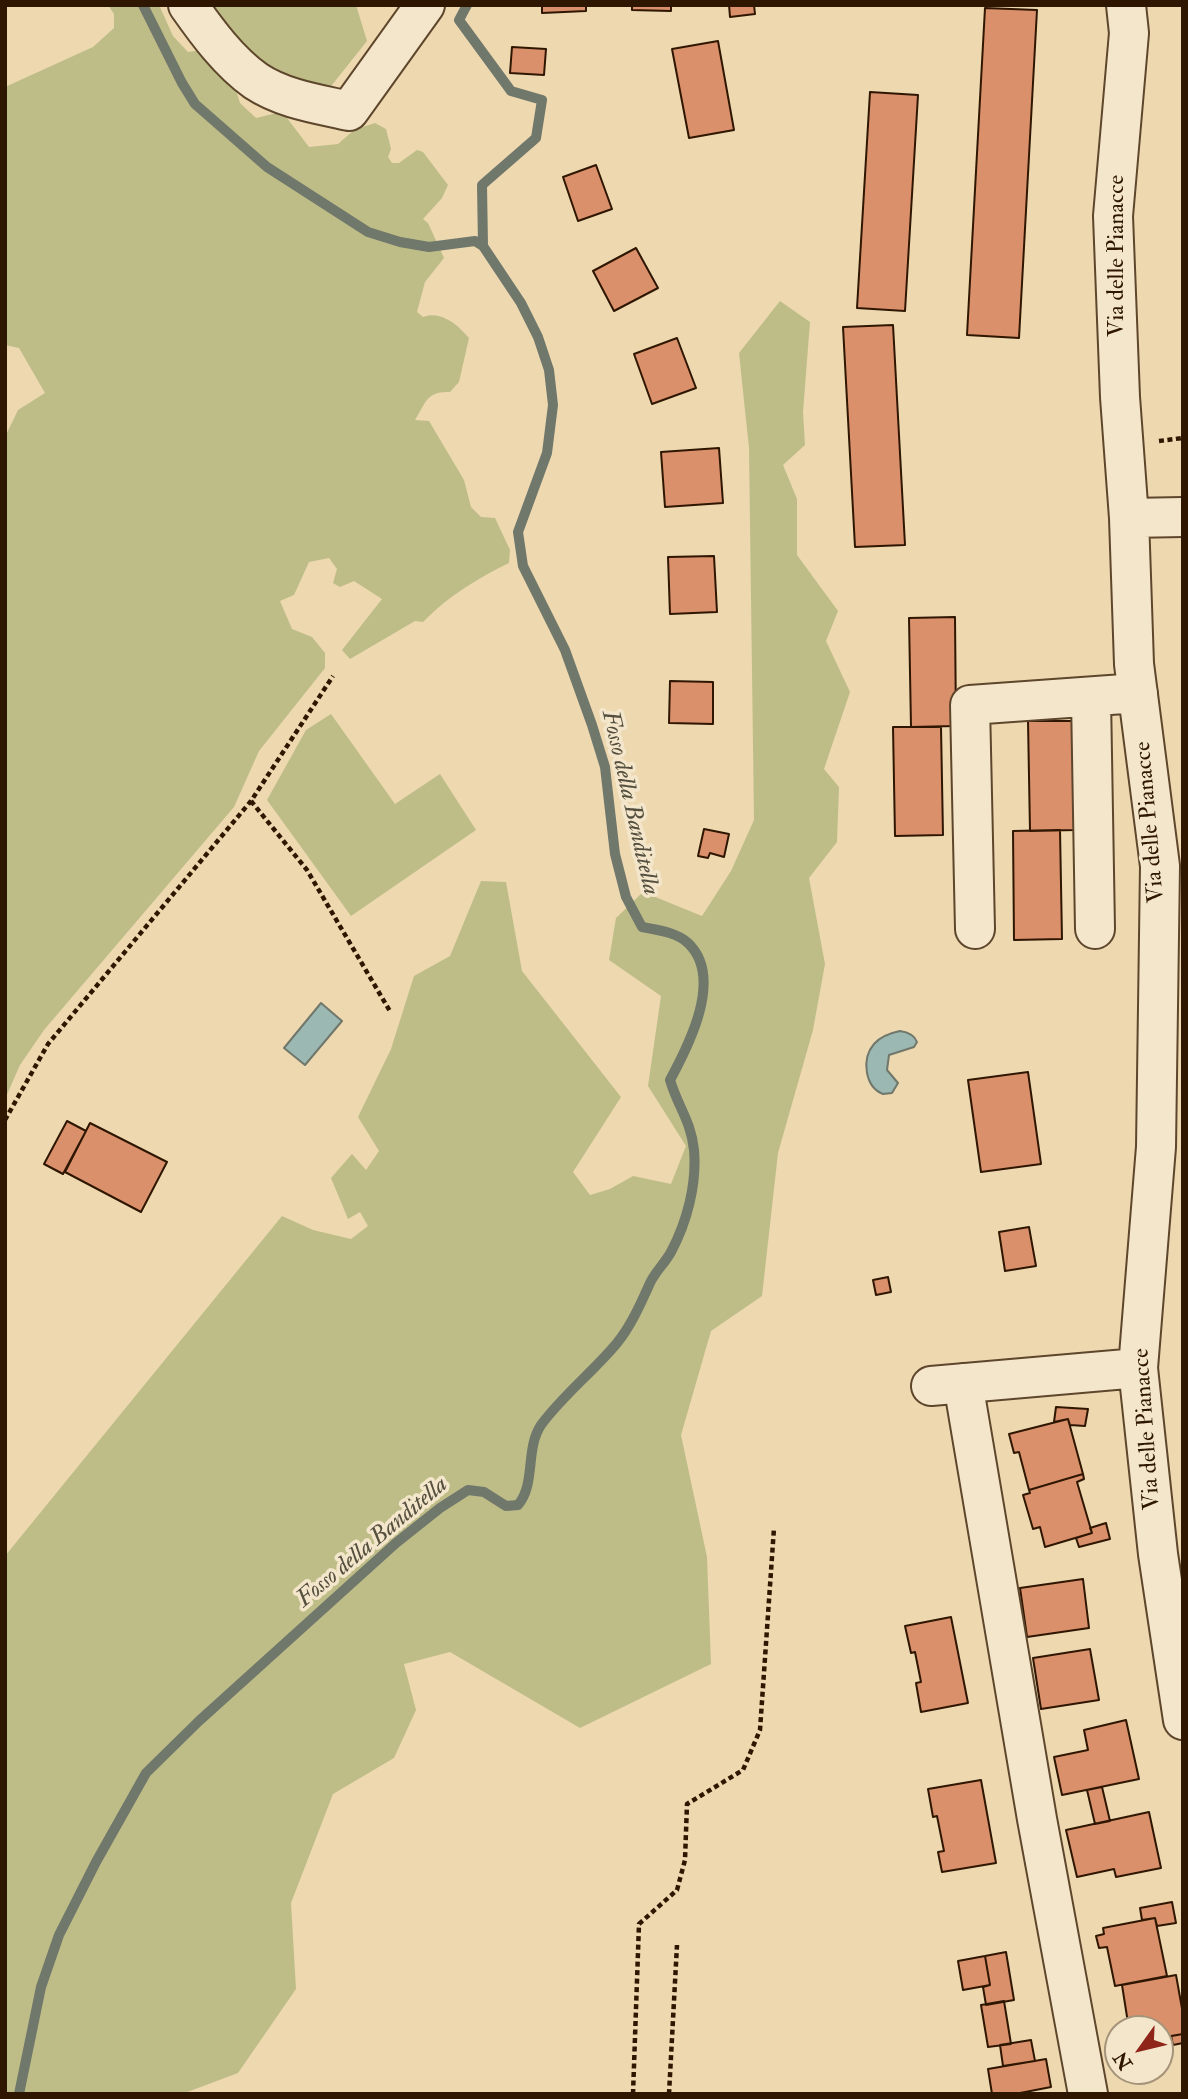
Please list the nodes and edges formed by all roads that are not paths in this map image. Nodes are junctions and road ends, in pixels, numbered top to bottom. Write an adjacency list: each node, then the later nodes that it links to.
1 (188, 5): 2 (street)
2 (425, 5)
3 (1126, 5): 5 (street, Via delle Pianacce)
4 (1183, 517): 5 (street)
5 (1129, 518): 6 (street, Via delle Pianacce)
6 (1138, 693): 7 (street); 10 (street, Via delle Pianacce)
7 (1091, 697): 8 (street); 9 (street)
8 (975, 929)
9 (1095, 929)
10 (1138, 1368): 11 (street, Via delle Pianacce); 12 (street)
11 (1183, 1720)
12 (1088, 2094)

